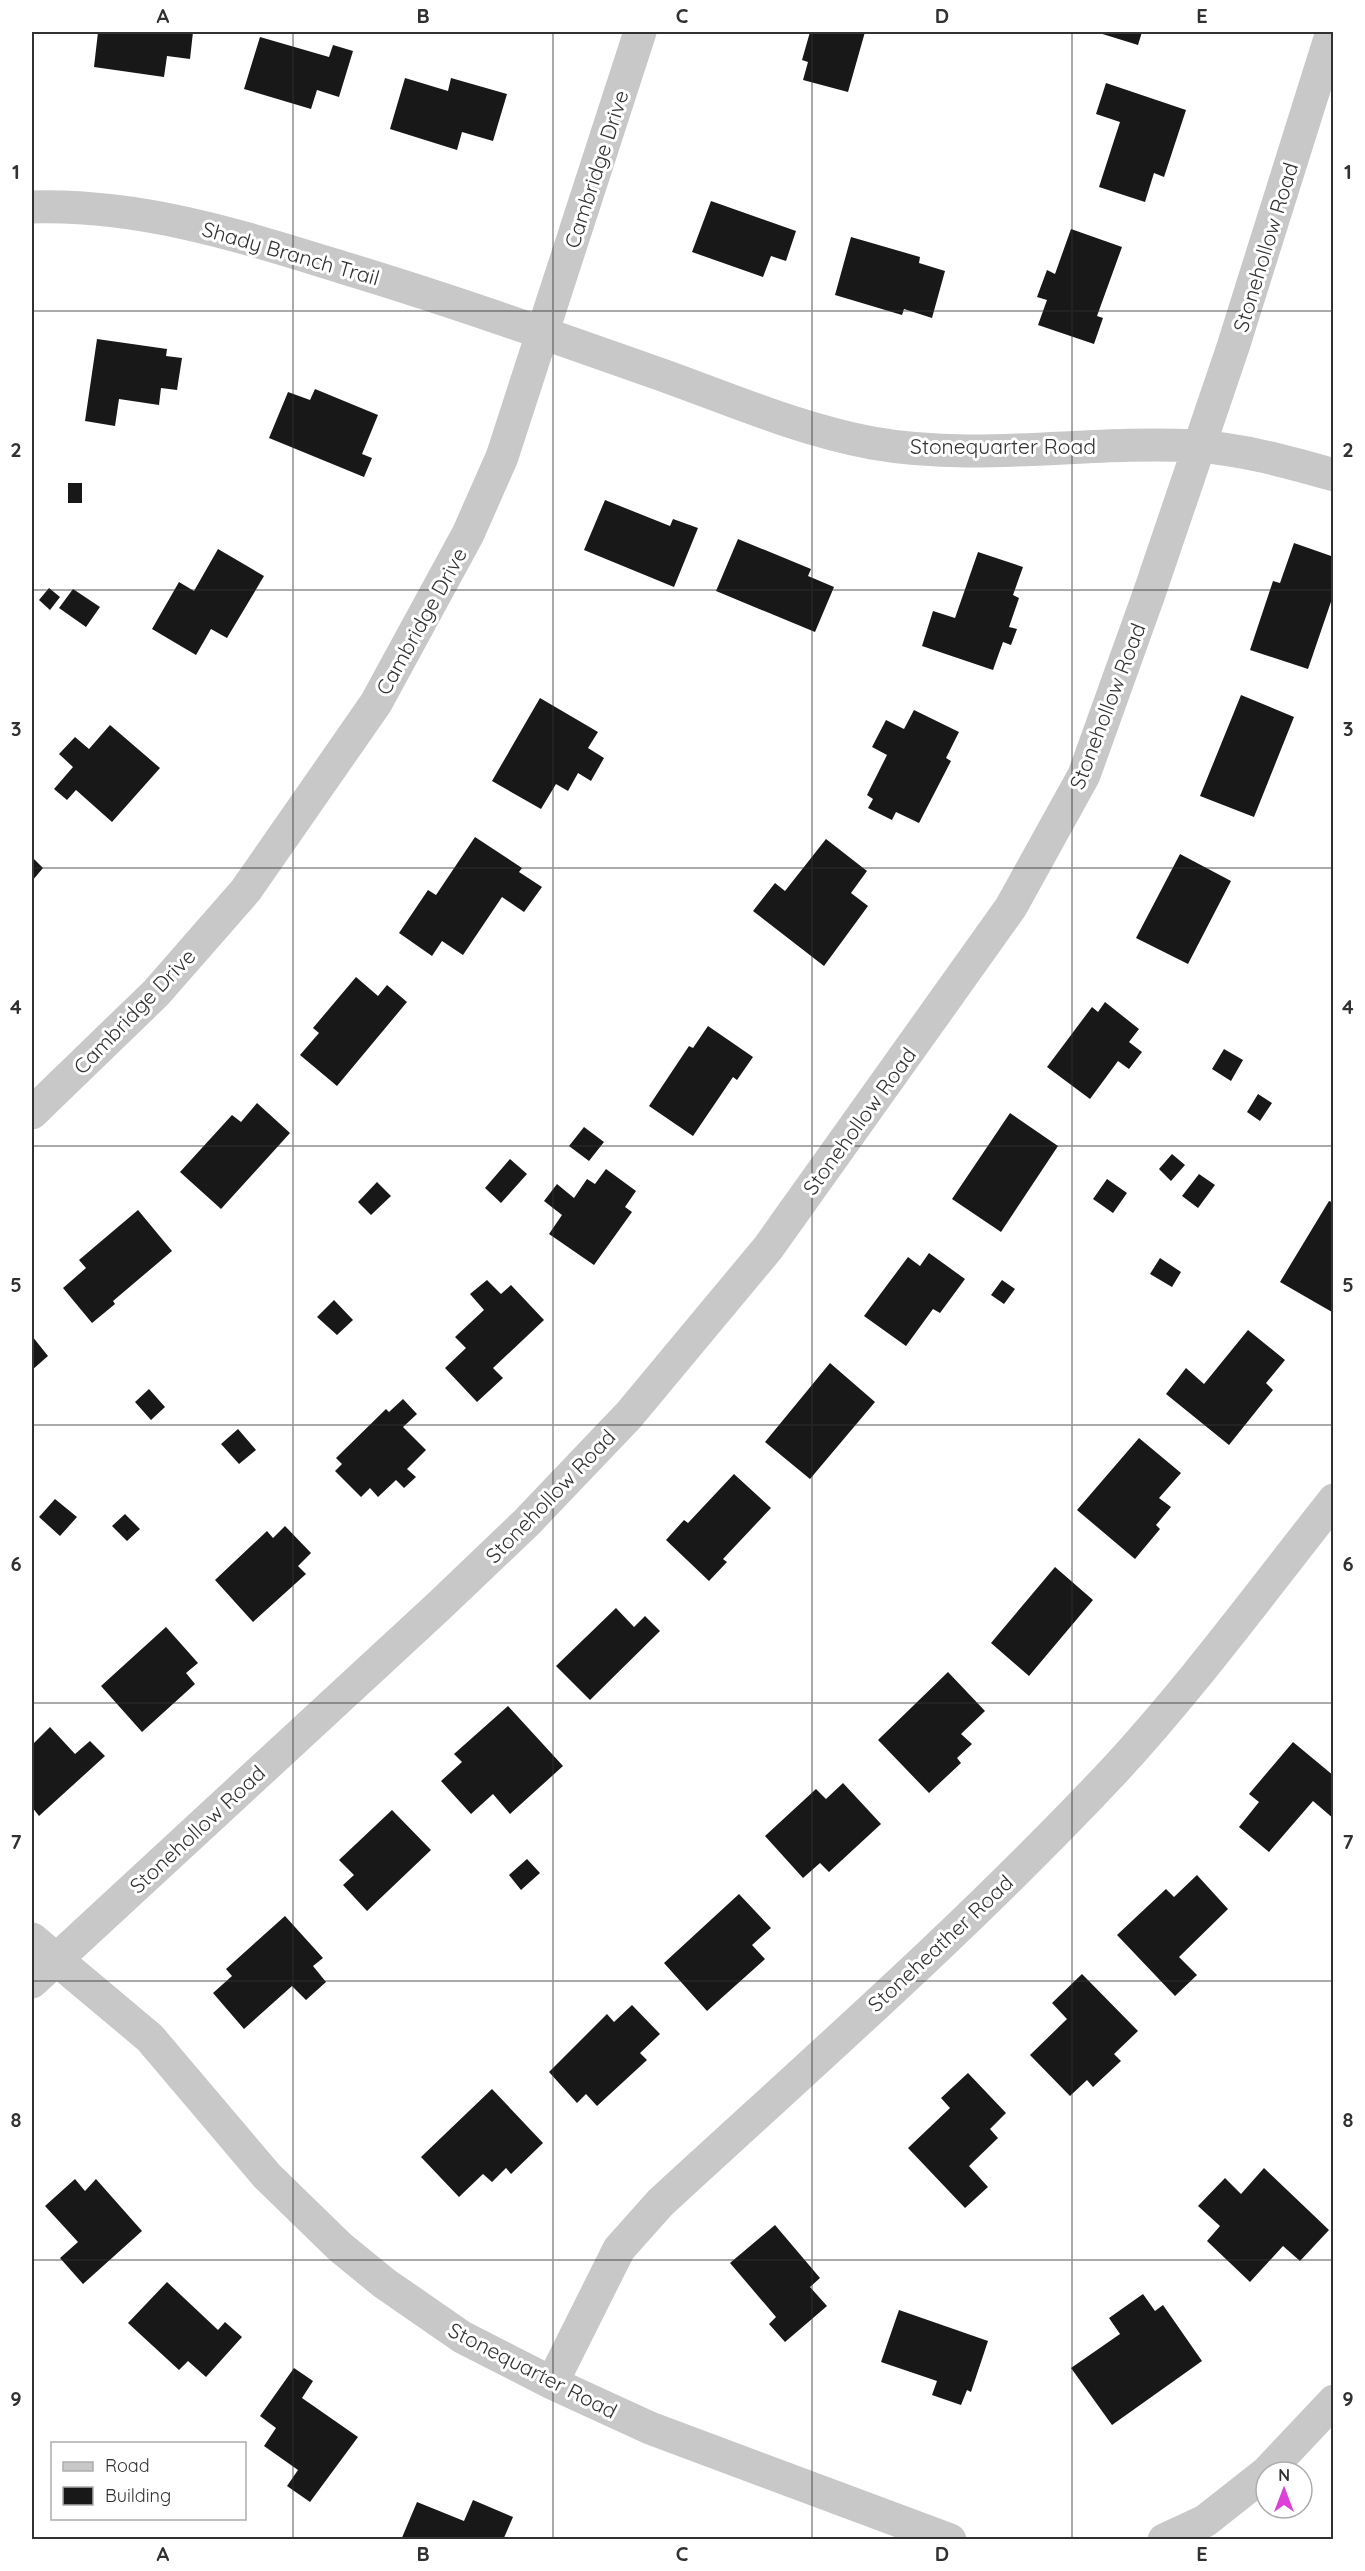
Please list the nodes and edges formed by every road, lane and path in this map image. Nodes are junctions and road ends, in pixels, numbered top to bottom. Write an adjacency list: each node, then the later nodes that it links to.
1 (640, 32): 4 (street, Cambridge Drive)
2 (1332, 32): 5 (street, Stonehollow Road)
3 (32, 207): 4 (street, Shady Branch Trail)
4 (543, 334): 5 (street, Stonequarter Road); 7 (street, Cambridge Drive)
5 (1198, 446): 6 (street, Stonequarter Road); 9 (street, Stonehollow Road)
6 (1334, 475)
7 (32, 1113)
8 (1334, 1500): 11 (street, Stoneheather Road)
9 (44, 1949): 10 (street, Stonehollow Road); 11 (street, Stonequarter Road)
10 (32, 1982)
11 (552, 2383): 15 (street, Stonequarter Road)
12 (1334, 2401): 13 (street)
13 (1278, 2460)
14 (1254, 2482): 16 (street)
15 (950, 2540)
16 (1164, 2540)

